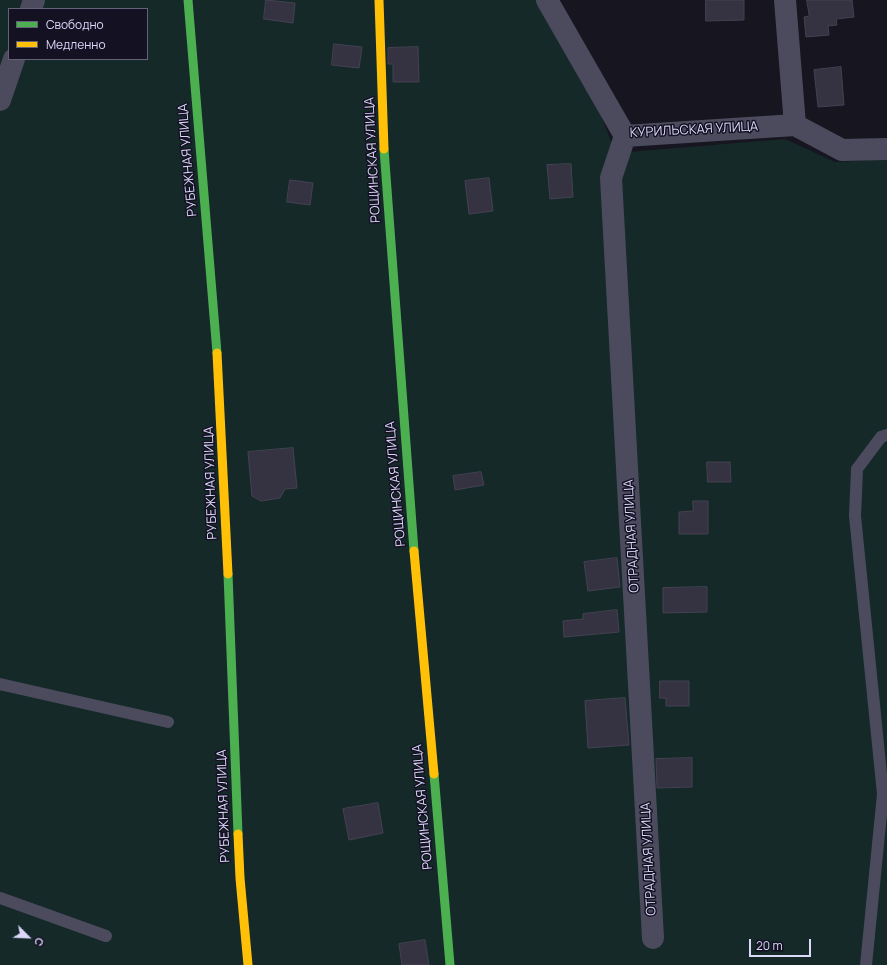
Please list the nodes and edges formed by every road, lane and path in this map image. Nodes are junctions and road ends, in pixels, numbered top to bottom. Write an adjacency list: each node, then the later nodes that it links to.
1 (188, 0): 16 (street, РУБЕЖНАЯ УЛИЦА)
2 (379, 0): 17 (street, РОЩИНСКАЯ УЛИЦА)
3 (547, 0): 8 (street, КУРИЛЬСКАЯ УЛИЦА)
4 (785, 0): 7 (street)
5 (14, 60): 6 (street)
6 (0, 100)
7 (796, 125): 8 (street, КУРИЛЬСКАЯ УЛИЦА); 9 (street)
8 (625, 136): 15 (street, ОТРАДНАЯ УЛИЦА)
9 (887, 149)
10 (887, 435): 18 (lane)
11 (0, 684): 12 (lane)
12 (168, 722)
13 (0, 898): 14 (lane)
14 (106, 936)
15 (653, 938)
16 (248, 965)
17 (450, 965)
18 (866, 965)

